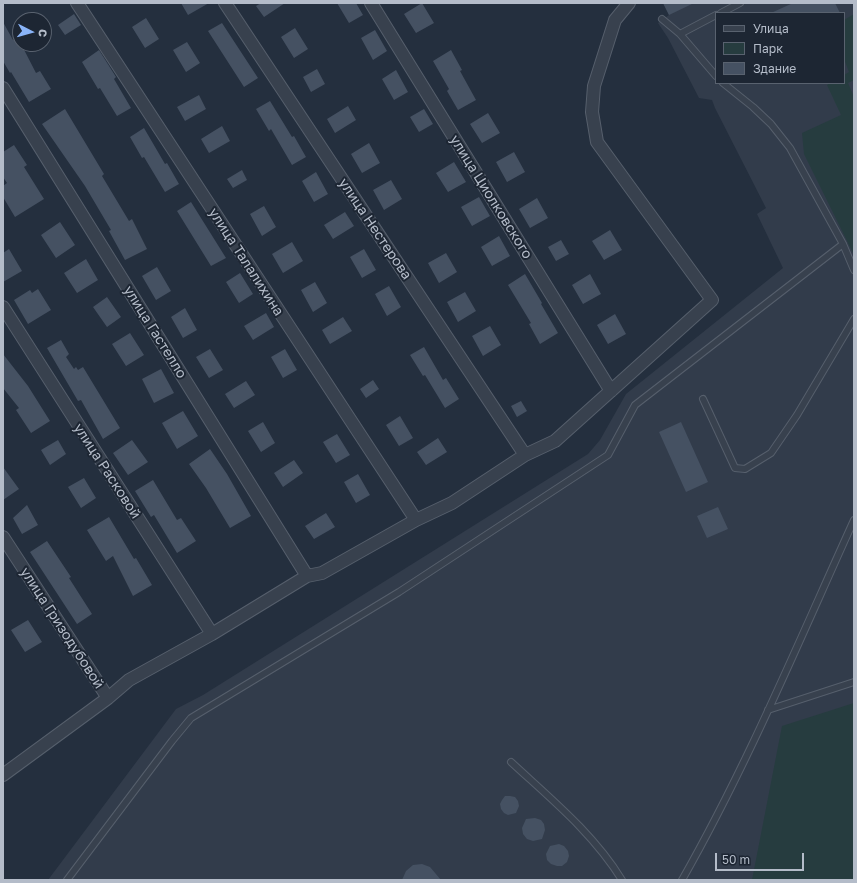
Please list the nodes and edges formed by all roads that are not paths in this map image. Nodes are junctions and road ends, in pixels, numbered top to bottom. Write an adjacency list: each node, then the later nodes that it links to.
1 (77, 3): 20 (street, улица Талалихина)
2 (225, 3): 19 (street, улица Нестерова)
3 (371, 3): 17 (street, улица Циолковского)
4 (629, 3): 17 (street)
5 (740, 3): 6 (lane)
6 (723, 12)
7 (715, 16): 9 (lane)
8 (662, 19): 9 (lane)
9 (680, 34): 10 (lane)
10 (715, 75)
11 (724, 84): 13 (lane)
12 (3, 88): 23 (street, улица Гастелло)
13 (843, 244): 14 (lane); 30 (lane)
14 (854, 270)
15 (3, 307): 24 (street, улица Расковой)
16 (854, 319): 18 (lane)
17 (611, 391): 19 (street)
18 (703, 399)
19 (525, 455): 20 (street)
20 (416, 520): 23 (street)
21 (854, 520): 27 (lane)
22 (3, 538): 26 (street, улица Гризодубовой)
23 (307, 576): 24 (street)
24 (212, 634): 26 (street)
25 (854, 682): 27 (lane)
26 (108, 698): 29 (street)
27 (768, 710): 32 (lane)
28 (510, 762): 31 (lane)
29 (3, 775)
30 (67, 880)
31 (622, 880)
32 (682, 880)

